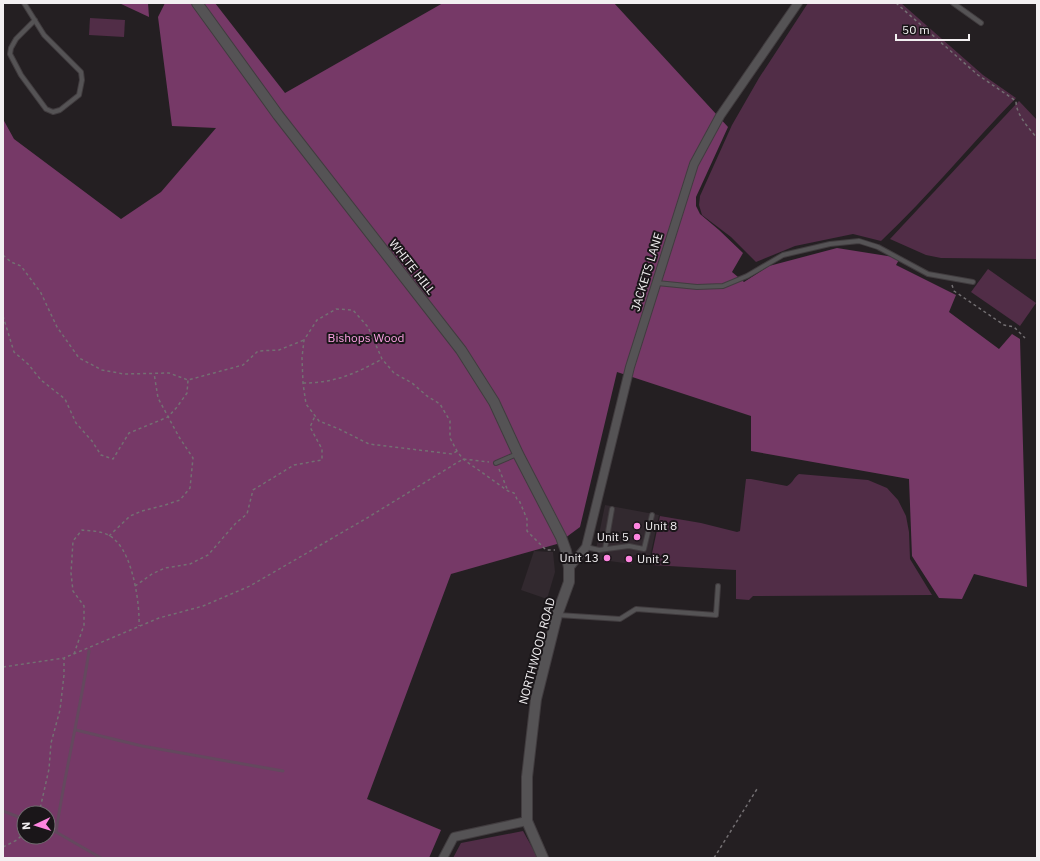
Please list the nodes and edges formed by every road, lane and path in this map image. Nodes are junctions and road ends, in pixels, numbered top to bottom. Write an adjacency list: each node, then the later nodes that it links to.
1 (24, 3): 6 (lane)
2 (197, 3): 23 (street, WHITE HILL)
3 (798, 3): 12 (street, JACKETS LANE)
4 (896, 3): 8 (path)
5 (953, 3): 7 (lane)
6 (35, 20): 6 (lane)
7 (981, 23)
8 (1037, 138)
9 (3, 255): 17 (path)
10 (950, 278): 11 (lane); 12 (lane); 14 (path)
11 (973, 282)
12 (656, 283): 30 (street, JACKETS LANE)
13 (3, 316): 21 (path)
14 (1025, 338)
15 (304, 340): 16 (path); 18 (path); 19 (path)
16 (382, 358): 19 (path); 22 (path)
17 (154, 373): 18 (path); 21 (path)
18 (188, 380): 21 (path)
19 (303, 383): 20 (path)
20 (315, 416): 22 (path); 34 (path)
21 (168, 417): 29 (path)
22 (457, 451): 24 (path)
23 (518, 454): 25 (lane); 31 (street, WHITE HILL)
24 (463, 458): 25 (path); 26 (path); 37 (path)
25 (496, 463): 26 (path)
26 (508, 491): 31 (path)
27 (612, 509): 32 (lane)
28 (652, 515): 32 (lane)
29 (109, 536): 34 (path); 38 (path)
30 (586, 547): 32 (lane); 33 (street, JACKETS LANE)
31 (565, 548): 33 (street, WHITE HILL)
32 (605, 549)
33 (569, 568): 36 (street, NORTHWOOD ROAD)
34 (135, 586): 37 (path)
35 (718, 586): 36 (lane)
36 (557, 615): 43 (street, NORTHWOOD ROAD)
37 (139, 627): 38 (path)
38 (74, 654): 39 (path)
39 (64, 658): 40 (path); 42 (path)
40 (3, 667)
41 (757, 789): 48 (path)
42 (41, 805)
43 (527, 821): 46 (street); 47 (street, NORTHWOOD ROAD)
44 (16, 840): 45 (path)
45 (3, 847)
46 (443, 858)
47 (543, 858)
48 (714, 858)

